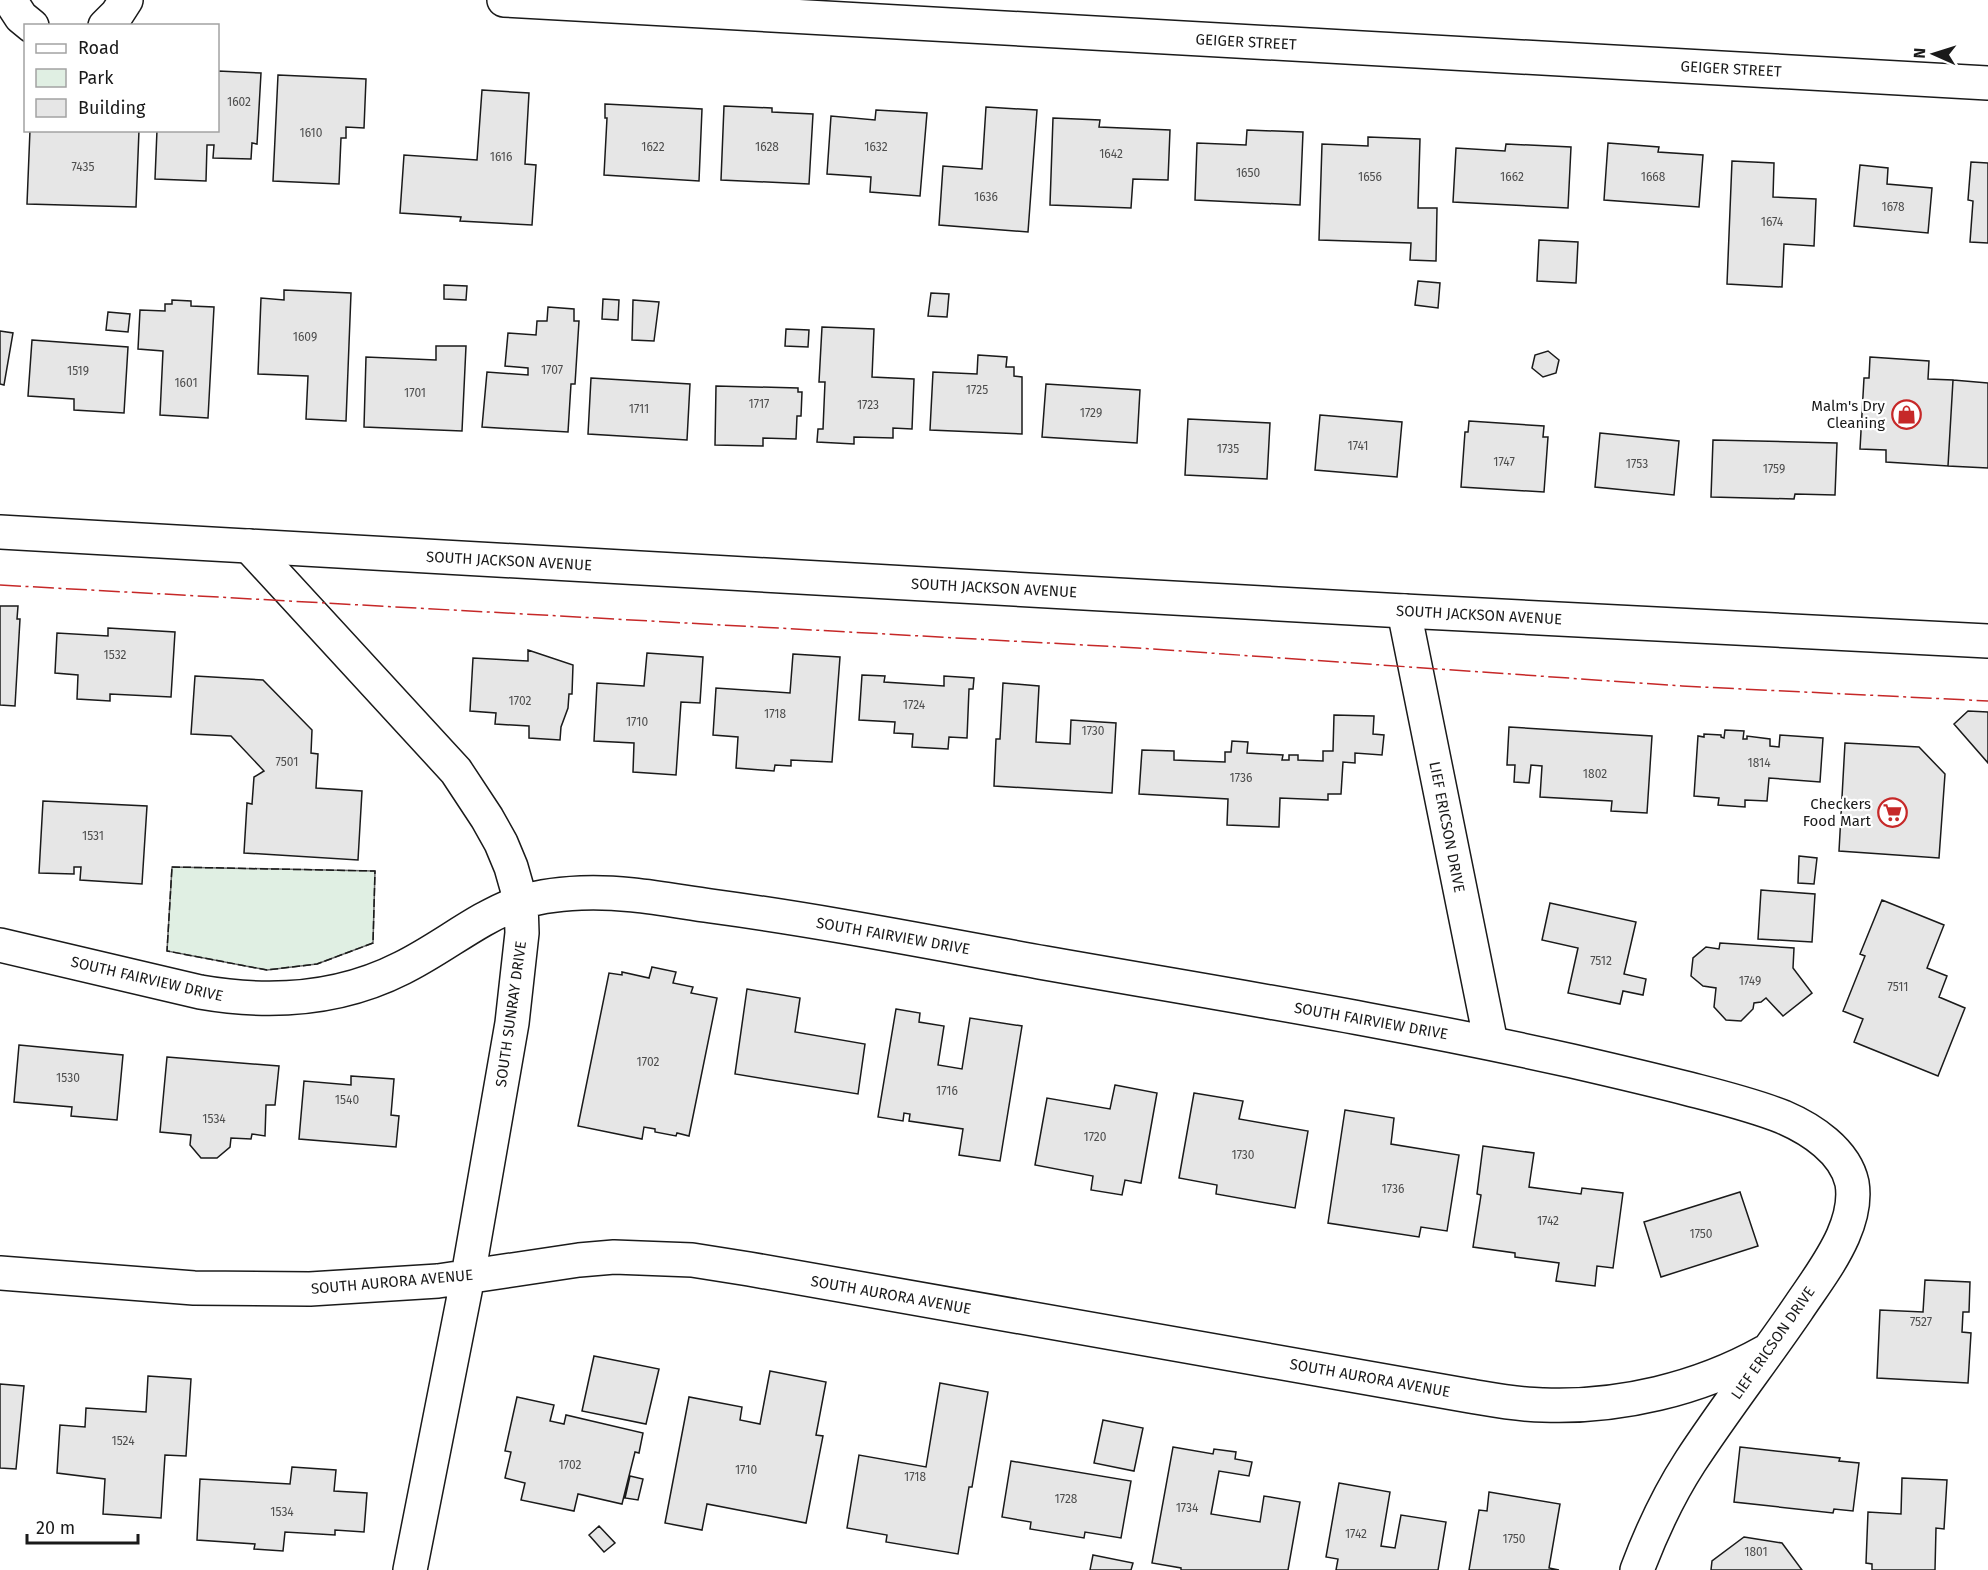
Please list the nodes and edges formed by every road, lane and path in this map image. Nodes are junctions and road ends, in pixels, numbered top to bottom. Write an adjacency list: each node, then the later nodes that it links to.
1 (10, 0): 4 (street)
2 (126, 0): 5 (street)
3 (504, 0): 6 (street, GEIGER STREET)
4 (30, 24)
5 (107, 24)
6 (1988, 83)
7 (0, 532): 8 (street, SOUTH JACKSON AVENUE)
8 (249, 546): 9 (street, SOUTH JACKSON AVENUE); 11 (street, SOUTH SUNRAY DRIVE)
9 (1404, 611): 10 (street, SOUTH JACKSON AVENUE); 13 (street, LIEF ERICSON DRIVE)
10 (1988, 641)
11 (521, 902): 12 (street, SOUTH FAIRVIEW DRIVE); 13 (street, SOUTH FAIRVIEW DRIVE); 16 (street, SOUTH SUNRAY DRIVE)
12 (0, 945)
13 (1491, 1043): 14 (street, SOUTH FAIRVIEW DRIVE)
14 (1797, 1124): 17 (street, LIEF ERICSON DRIVE)
15 (0, 1273): 16 (street, SOUTH AURORA AVENUE)
16 (468, 1276): 17 (street, SOUTH AURORA AVENUE); 18 (street, SOUTH SUNRAY DRIVE)
17 (1770, 1349): 19 (street, LIEF ERICSON DRIVE)
18 (410, 1570)
19 (1637, 1570)

